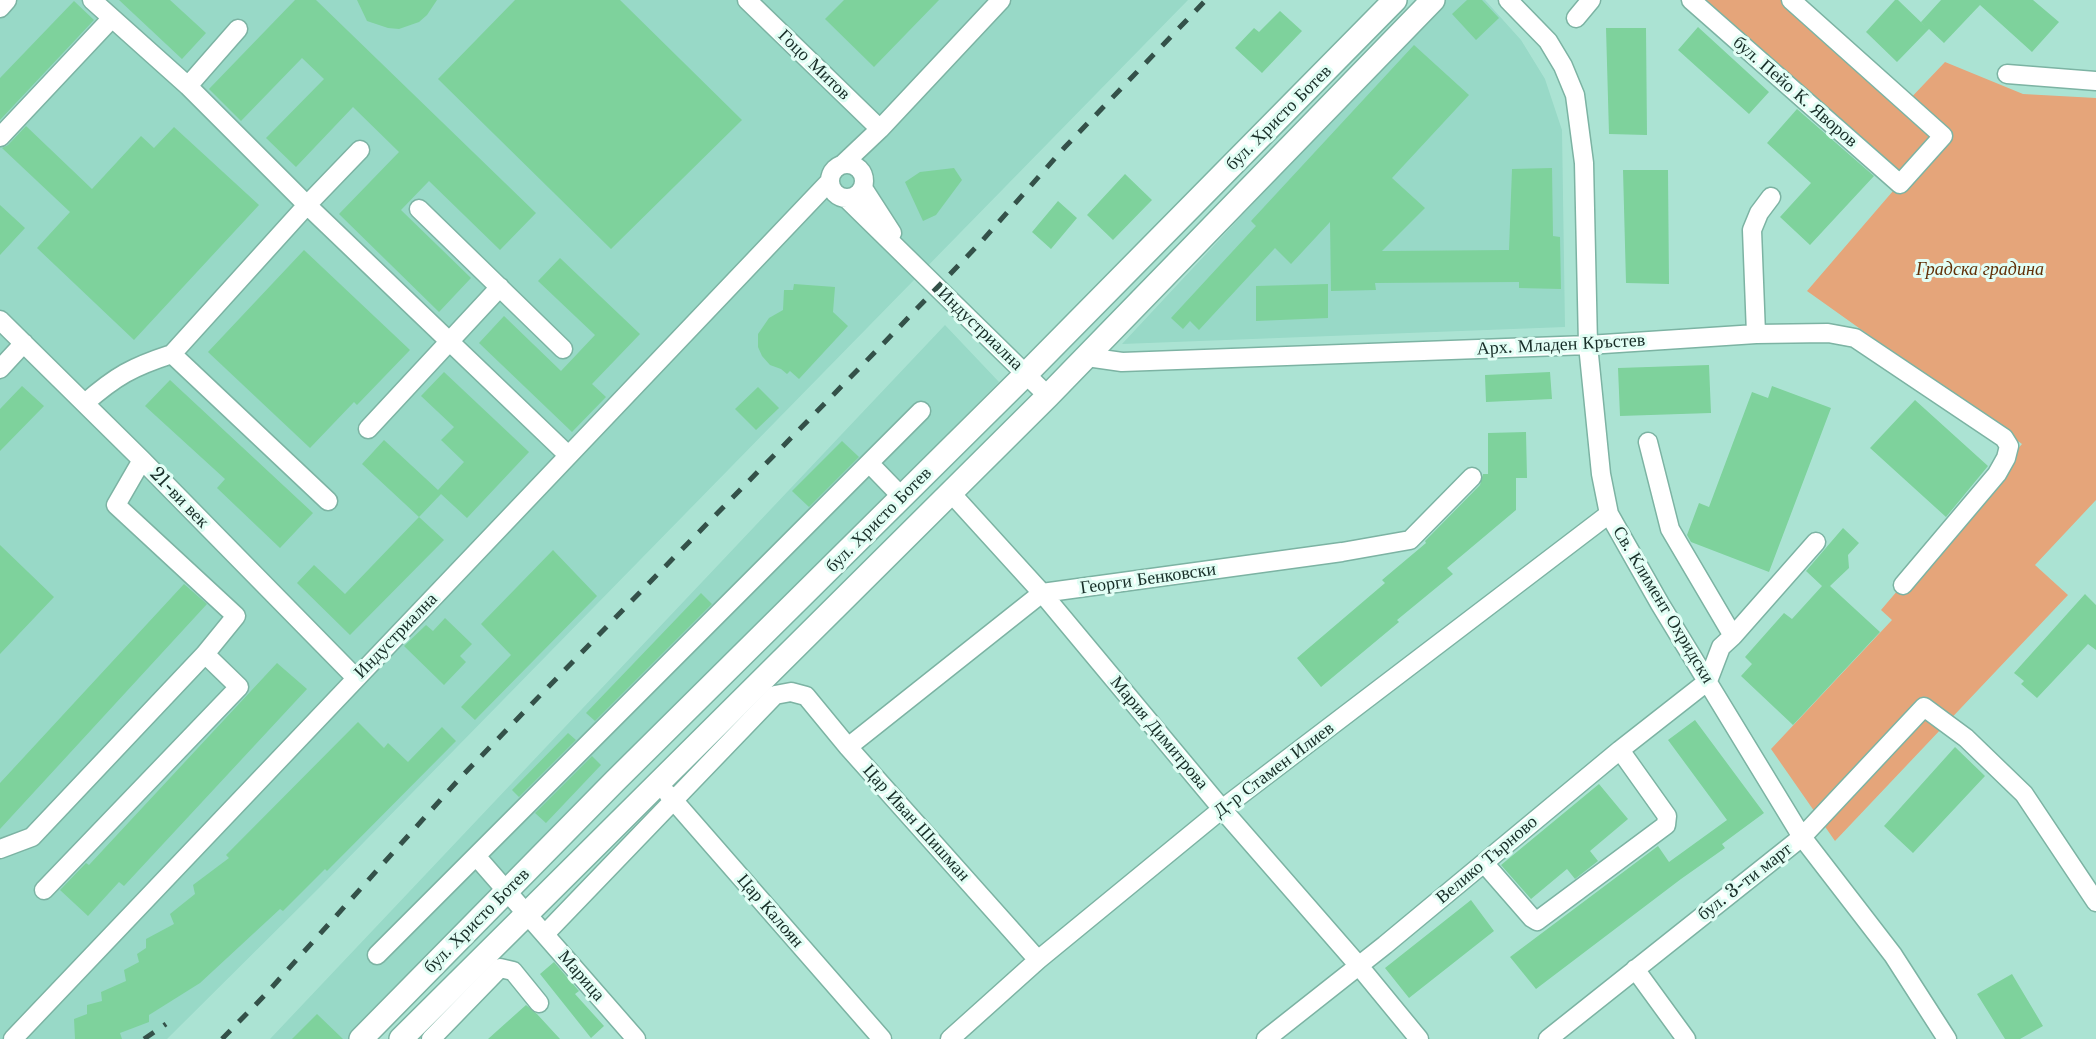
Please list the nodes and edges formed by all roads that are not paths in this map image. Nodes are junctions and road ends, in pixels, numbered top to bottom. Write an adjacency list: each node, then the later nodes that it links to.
1 (7, 0): 11 (street)
2 (92, 0): 12 (street)
3 (747, 0): 18 (street, Гоцо Митов)
4 (1001, 0): 18 (street)
5 (1395, 0): 38 (main road, бул. Христо Ботев)
6 (1433, 0): 36 (main road, бул. Христо Ботев)
7 (1508, 0): 33 (street, Св. Климент Охридски)
8 (1591, 0): 13 (street)
9 (1691, 0): 10 (street, бул. Пейо К. Яворов)
10 (1791, 0)
11 (0, 8)
12 (113, 18): 17 (street); 19 (street)
13 (1576, 18)
14 (238, 29): 17 (street)
15 (2007, 74): 16 (street)
16 (2096, 81)
17 (188, 86): 25 (street)
18 (880, 129): 21 (street); 22 (street)
19 (0, 137)
20 (360, 150): 25 (street)
21 (843, 164): 22 (street); 23 (street)
22 (863, 184): 23 (street); 27 (street, Индустриална)
23 (838, 191): 27 (street, Индустриална); 44 (street, Индустриална)
24 (1772, 197): 30 (street)
25 (307, 205): 31 (street); 35 (street)
26 (419, 209): 28 (street)
27 (911, 262): 38 (street, Индустриална)
28 (500, 287): 31 (street); 34 (street)
29 (0, 320): 32 (street, 21-ви век)
30 (1756, 334): 33 (street, Арх. Младен Кръстев); 53 (street, Арх. Младен Кръстев)
31 (450, 340): 42 (street); 44 (street)
32 (24, 343): 37 (street); 40 (street, 21-ви век)
33 (1588, 345): 36 (street, Арх. Младен Кръстев); 51 (street, Св. Климент Охридски)
34 (563, 349)
35 (172, 354): 40 (street); 50 (street)
36 (1087, 356): 39 (main road, бул. Христо Ботев)
37 (0, 369)
38 (1026, 374): 39 (street, Индустриална); 49 (main road, бул. Христо Ботев)
39 (1048, 396): 48 (main road, бул. Христо Ботев)
40 (85, 403): 45 (street, 21-ви век)
41 (921, 411): 46 (street)
42 (368, 429)
43 (1647, 442): 55 (street)
44 (568, 455): 57 (street, Индустриална)
45 (142, 460): 56 (street); 57 (street, 21-ви век)
46 (870, 464): 49 (street); 66 (street)
47 (1472, 477): 54 (street, Георги Бенковски)
48 (951, 493): 54 (street, Мария Димитрова); 61 (main road, бул. Христо Ботев)
49 (902, 497): 69 (main road, бул. Христо Ботев)
50 (328, 501)
51 (1609, 514): 58 (street, Св. Климент Охридски); 63 (street, Д-р Стамен Илиев)
52 (1816, 542): 55 (street)
53 (1902, 584)
54 (1042, 593): 59 (street); 63 (street, Мария Димитрова)
55 (1733, 636): 58 (street)
56 (205, 654): 65 (street); 68 (street)
57 (356, 678): 78 (street, Индустриална)
58 (1708, 681): 60 (street, Велико Търново); 64 (street, Св. Климент Охридски)
59 (848, 747): 62 (street, Цар Иван Шишман); 74 (street, Цар Иван Шишман)
60 (1620, 750): 67 (street, Велико Търново); 67 (street)
61 (658, 783): 62 (street, Цар Калоян); 71 (main road, бул. Христо Ботев)
62 (674, 801): 72 (street); 83 (street, Цар Калоян)
63 (1222, 809): 74 (street, Д-р Стамен Илиев); 75 (street, Мария Димитрова)
64 (1802, 837): 70 (street, бул. 3-ти март); 76 (street, бул. 3-ти март); 89 (street, Св. Климент Охридски)
65 (0, 849)
66 (476, 856): 69 (street, Марица); 73 (street)
67 (1484, 863): 75 (street, Велико Търново)
68 (44, 890)
69 (508, 890): 71 (street, Марица); 79 (main road, бул. Христо Ботев)
70 (2096, 902)
71 (527, 913): 72 (street, Марица); 80 (main road, бул. Христо Ботев)
72 (545, 934): 82 (street, Марица)
73 (377, 956)
74 (1038, 960): 84 (street, Д-р Стамен Илиев)
75 (1359, 966): 85 (street, Велико Търново); 86 (street, Мария Димитрова)
76 (1636, 969): 87 (street, бул. 3-ти март); 88 (street)
77 (539, 1003): 81 (street)
78 (13, 1039)
79 (361, 1039)
80 (401, 1039)
81 (431, 1039)
82 (636, 1039)
83 (882, 1039)
84 (950, 1039)
85 (1266, 1039)
86 (1419, 1039)
87 (1548, 1039)
88 (1686, 1039)
89 (1947, 1039)

